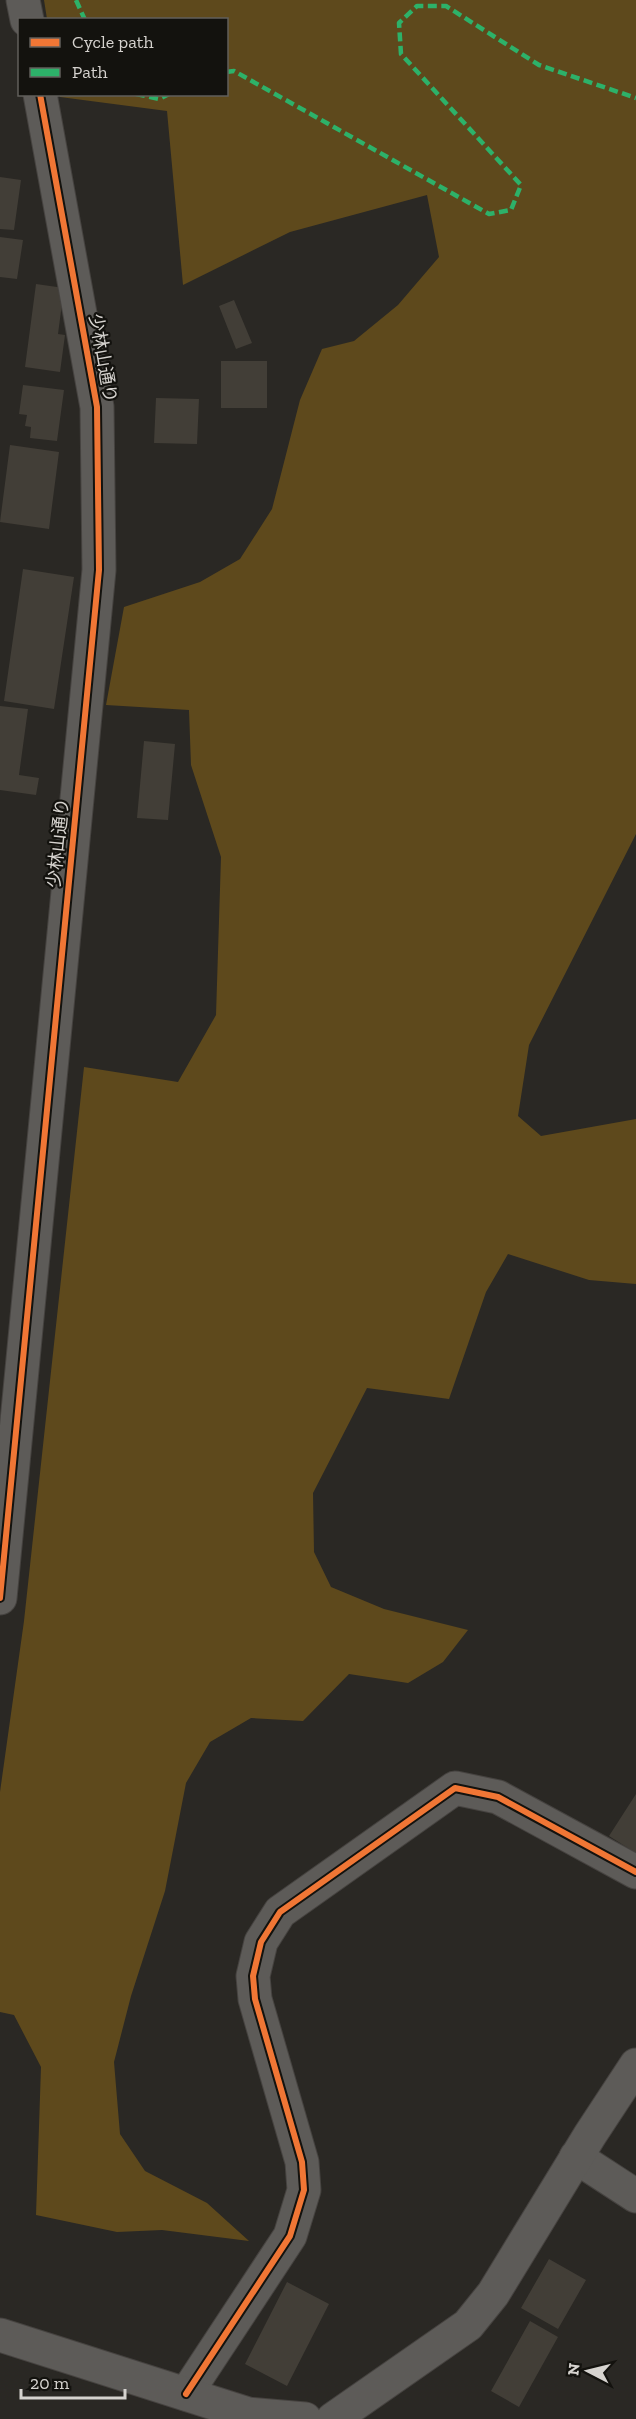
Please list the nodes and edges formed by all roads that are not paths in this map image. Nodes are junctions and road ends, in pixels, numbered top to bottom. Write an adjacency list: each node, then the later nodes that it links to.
1 (23, 0): 2 (street)
2 (27, 18)
3 (40, 96): 4 (street, 少林山通り)
4 (0, 1598)
5 (636, 1872): 10 (street)
6 (636, 2065): 7 (street)
7 (576, 2157): 8 (street); 12 (street)
8 (636, 2196)
9 (0, 2335): 10 (street)
10 (186, 2394): 11 (street)
11 (305, 2419)
12 (333, 2419)

